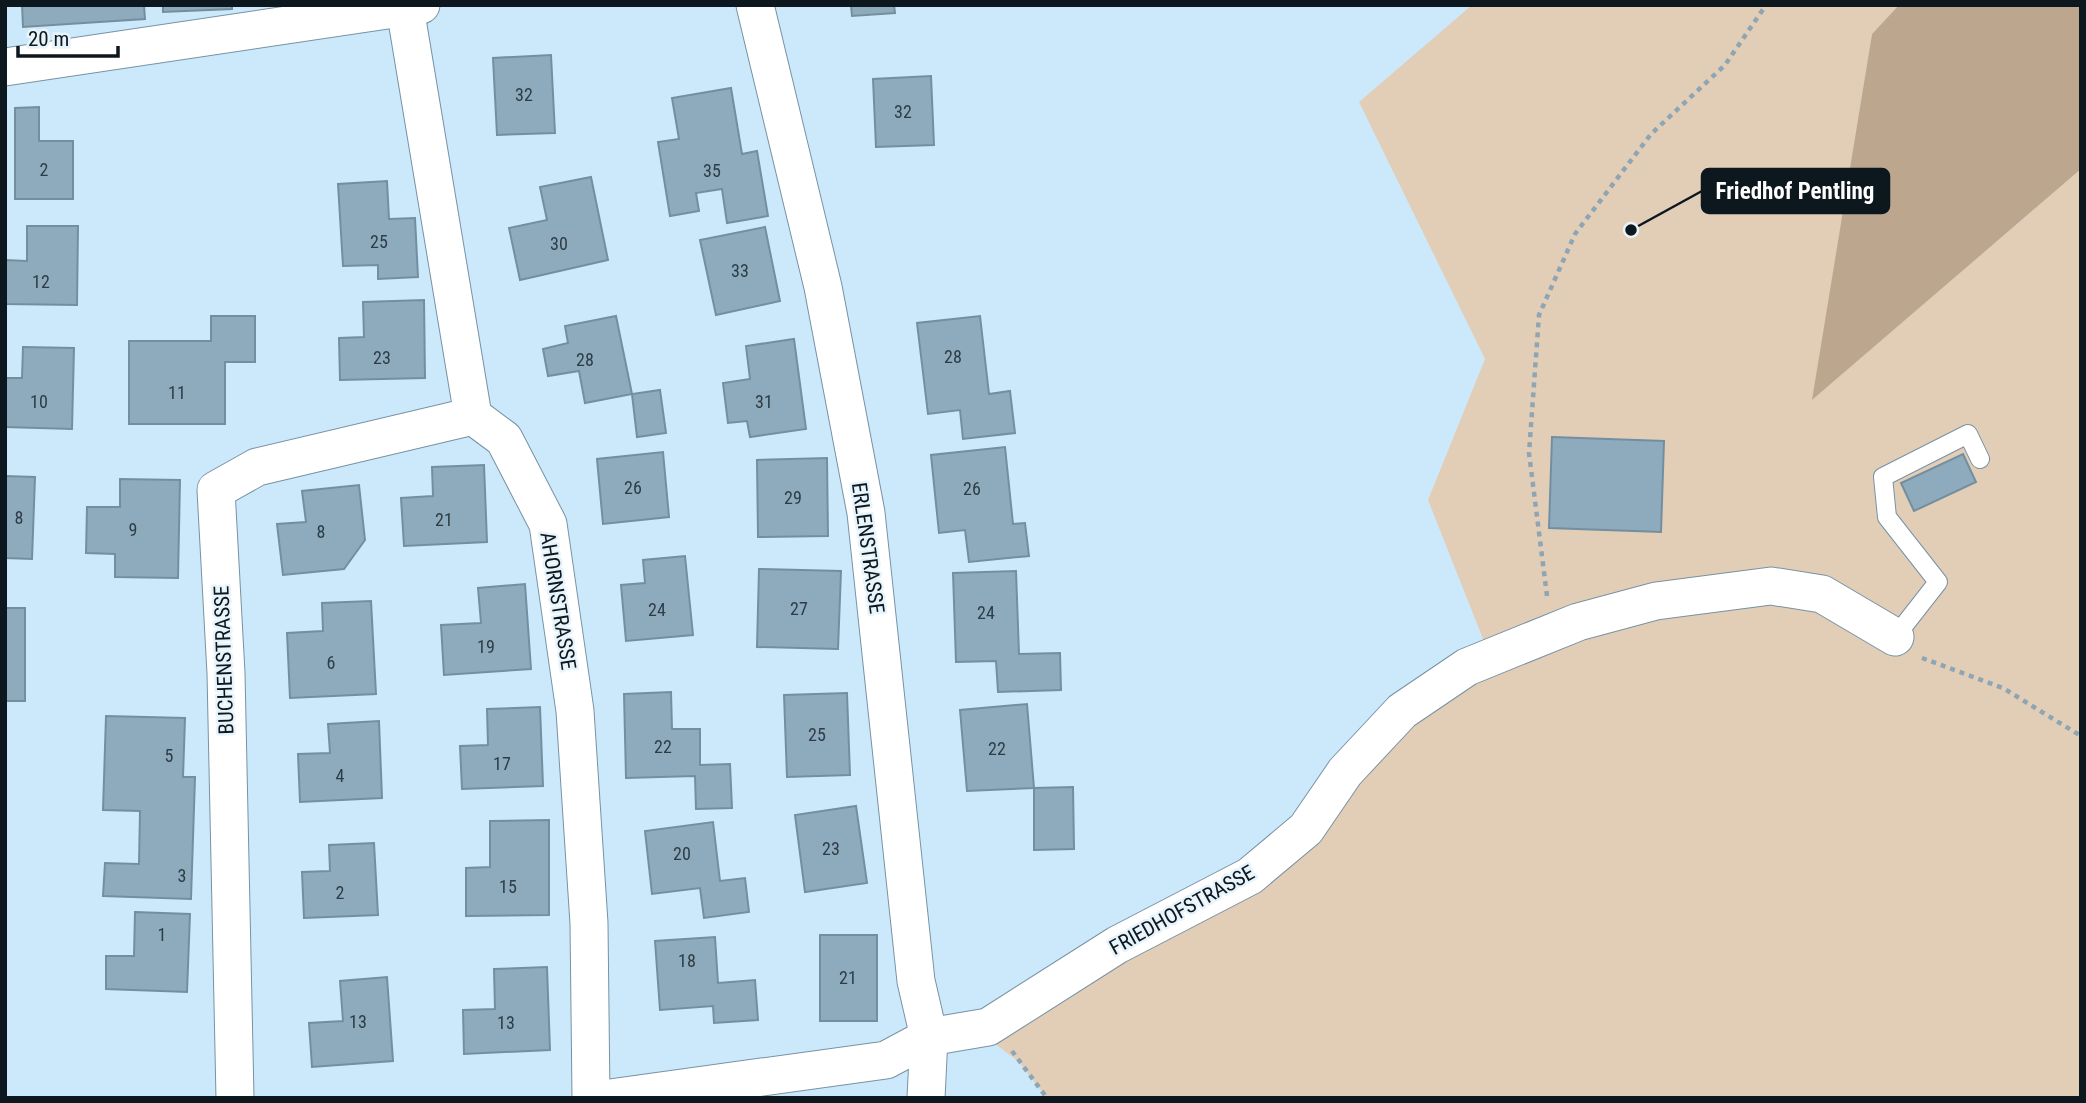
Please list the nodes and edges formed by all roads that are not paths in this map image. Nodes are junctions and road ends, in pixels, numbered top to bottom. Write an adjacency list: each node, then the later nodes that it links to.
1 (755, 5): 7 (street, ERLENSTRASSE)
2 (413, 7): 3 (street); 4 (street)
3 (5, 67)
4 (472, 415): 8 (street, BUCHENSTRASSE); 9 (street, AHORNSTRASSE)
5 (1980, 458): 6 (lane)
6 (1895, 637): 7 (street, FRIEDHOFSTRASSE)
7 (929, 1038): 10 (street, FRIEDHOFSTRASSE); 11 (street, ERLENSTRASSE)
8 (235, 1098)
9 (591, 1098)
10 (610, 1098)
11 (926, 1098)

